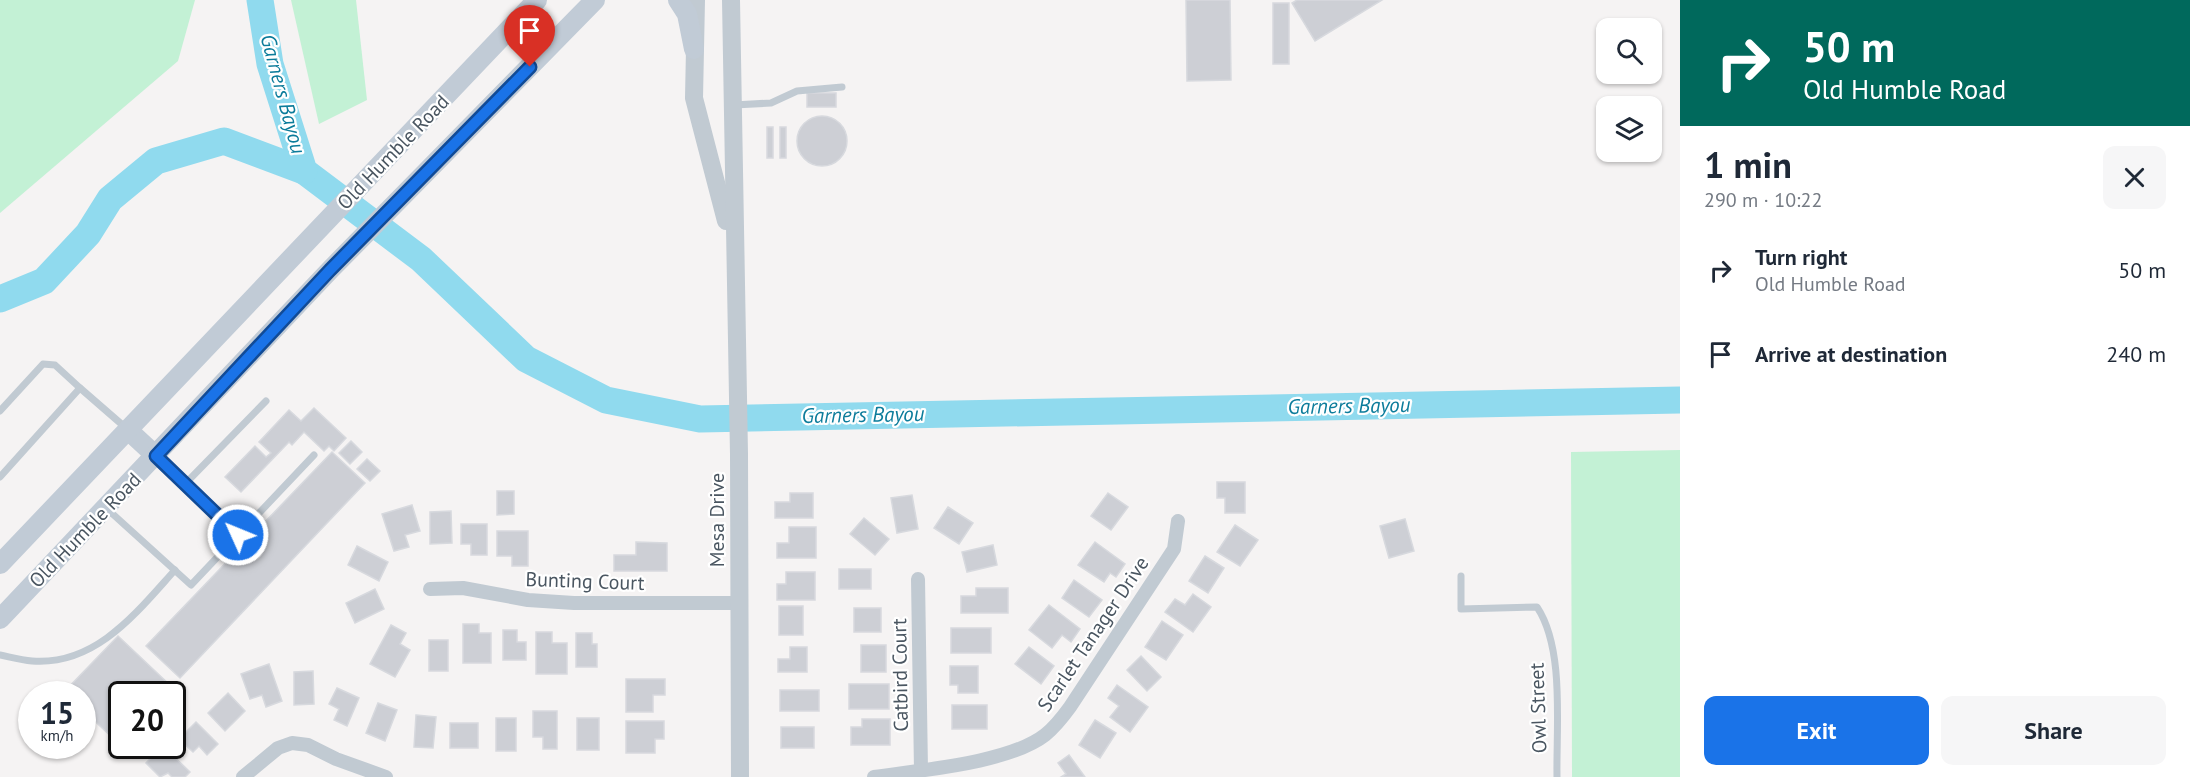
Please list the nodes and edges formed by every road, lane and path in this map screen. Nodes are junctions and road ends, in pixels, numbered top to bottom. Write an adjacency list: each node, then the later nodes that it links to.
1 (537, 0): 13 (main road, Old Humble Road)
2 (595, 0): 15 (main road, Old Humble Road)
3 (678, 0): 6 (main road)
4 (696, 0): 6 (street, Mesa Drive)
5 (731, 0): 8 (street, Mesa Drive)
6 (694, 49): 9 (street, Mesa Drive)
7 (842, 87): 8 (lane)
8 (731, 105): 9 (street, Mesa Drive)
9 (736, 264): 26 (street, Mesa Drive)
10 (80, 388): 12 (lane); 13 (lane); 16 (lane)
11 (267, 401): 17 (lane)
12 (0, 411)
13 (128, 430): 15 (main road); 21 (main road, Old Humble Road)
14 (314, 455): 20 (lane)
15 (156, 456): 17 (lane); 18 (main road, Old Humble Road)
16 (0, 477)
17 (185, 484): 20 (lane)
18 (106, 508): 22 (lane); 27 (main road, Old Humble Road)
19 (1178, 521): 29 (street, Scarlet Tanager Drive)
20 (238, 535): 22 (lane)
21 (0, 564)
22 (175, 570): 28 (lane)
23 (1461, 576): 34 (lane, Owl Street)
24 (918, 579): 29 (street, Catbird Court)
25 (430, 589): 26 (street, Bunting Court)
26 (739, 603): 32 (street, Mesa Drive)
27 (0, 619)
28 (0, 655)
29 (921, 770): 33 (street, Scarlet Tanager Drive)
30 (243, 777): 31 (street)
31 (386, 777)
32 (740, 777)
33 (874, 777)
34 (1557, 777)

